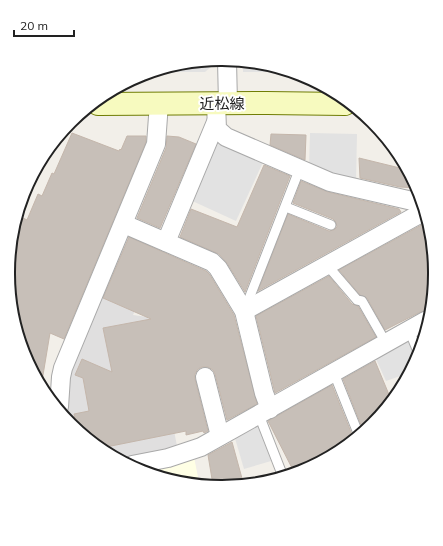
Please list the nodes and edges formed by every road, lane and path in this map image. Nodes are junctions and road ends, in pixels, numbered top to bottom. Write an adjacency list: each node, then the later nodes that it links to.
1 (226, 66): 5 (street)
2 (159, 103): 3 (street, 近松線); 5 (street, 近松線); 10 (street)
3 (103, 104)
4 (340, 104): 5 (street, 近松線)
5 (220, 110): 6 (street); 12 (street)
6 (300, 168): 7 (street); 8 (lane)
7 (415, 201)
8 (286, 207): 11 (lane); 14 (lane)
9 (419, 214): 13 (street)
10 (124, 224): 12 (street); 21 (street)
11 (331, 225)
12 (166, 242): 14 (street)
13 (327, 265): 14 (street); 17 (lane)
14 (244, 310): 22 (street)
15 (422, 323): 16 (street)
16 (409, 330): 17 (street); 18 (lane)
17 (386, 343): 19 (street)
18 (415, 344)
19 (334, 373): 22 (street); 23 (lane)
20 (205, 376): 24 (street)
21 (59, 401)
22 (265, 412): 24 (street); 26 (lane)
23 (356, 429)
24 (220, 436): 25 (street)
25 (141, 463)
26 (281, 471)

